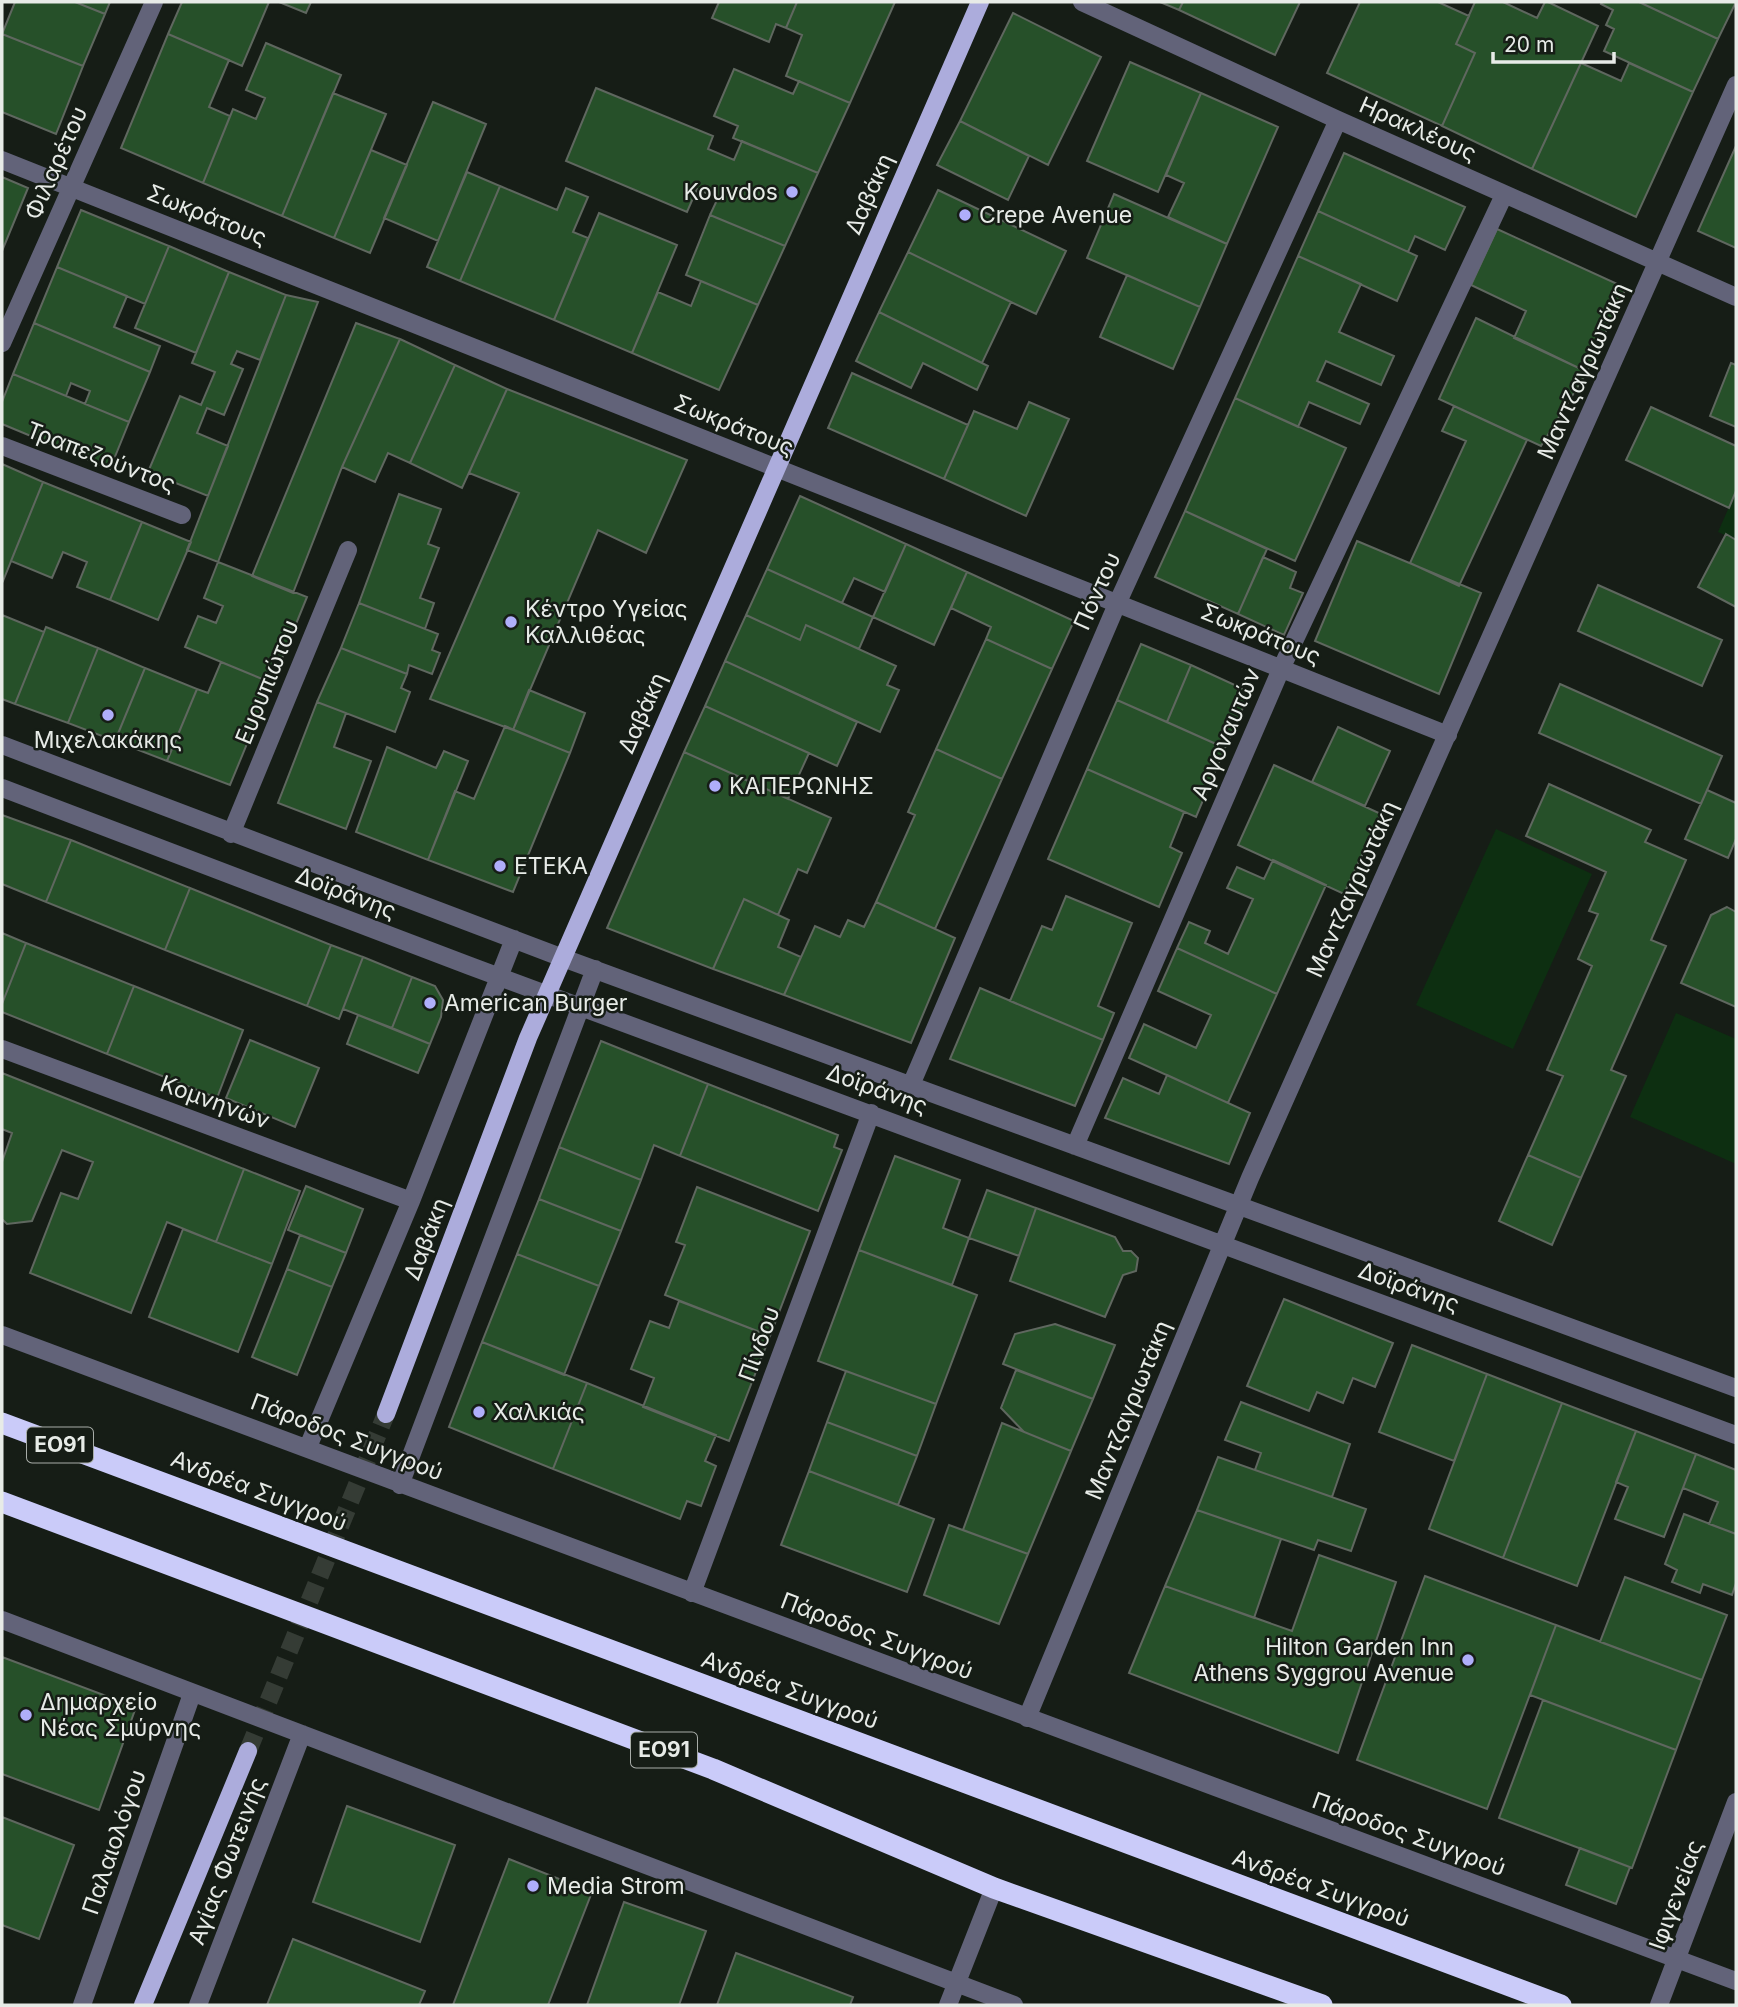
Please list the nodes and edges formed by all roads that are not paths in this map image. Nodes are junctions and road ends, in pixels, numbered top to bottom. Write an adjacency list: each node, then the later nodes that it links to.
1 (155, 2): 7 (street, Φιλαρέτου)
2 (980, 2): 13 (main road, Δαβάκη)
3 (1082, 2): 5 (street, Ηρακλέους)
4 (1736, 85): 9 (street, Μαντζαγριωτάκη)
5 (1338, 120): 8 (street, Ηρακλέους); 16 (street, Πόντου)
6 (2, 160): 7 (street, Σωκράτους)
7 (72, 188): 11 (street, Φιλαρέτου); 13 (street, Σωκράτους)
8 (1504, 195): 9 (street, Ηρακλέους); 17 (street, Αργοναυτών)
9 (1657, 263): 10 (street, Ηρακλέους); 18 (street, Μαντζαγριωτάκη)
10 (1736, 297)
11 (2, 343)
12 (2, 446): 14 (street, Τραπεζούντος)
13 (777, 468): 16 (street, Σωκράτους); 23 (main road, Δαβάκη)
14 (182, 515)
15 (348, 550): 21 (street, Ευρυπιώτου)
16 (1117, 604): 17 (street, Σωκράτους); 29 (street, Πόντου)
17 (1281, 669): 18 (street, Σωκράτους); 31 (street, Αργοναυτών)
18 (1448, 735): 33 (street, Μαντζαγριωτάκη)
19 (2, 745): 21 (street, Δοϊράνης)
20 (2, 788): 25 (street, Δοϊράνης)
21 (232, 834): 22 (street, Δοϊράνης)
22 (514, 939): 23 (street, Δοϊράνης); 25 (street, Δαβάκη)
23 (563, 958): 24 (street, Δοϊράνης); 26 (main road, Δαβάκη)
24 (595, 969): 27 (street); 29 (street, Δοϊράνης)
25 (499, 977): 26 (street, Δοϊράνης); 32 (street, Δαβάκη)
26 (547, 992): 27 (street, Δοϊράνης); 37 (main road, Δαβάκη)
27 (583, 1006): 30 (street, Δοϊράνης); 41 (street)
28 (2, 1049): 32 (street, Κομνηνών)
29 (911, 1085): 31 (street, Δοϊράνης)
30 (871, 1113): 34 (street, Δοϊράνης); 43 (street, Πίνδου)
31 (1075, 1146): 33 (street, Δοϊράνης)
32 (411, 1200): 40 (street, Δαβάκη)
33 (1239, 1206): 34 (street, Μαντζαγριωτάκη); 36 (street, Δοϊράνης)
34 (1223, 1244): 39 (street, Δοϊράνης); 46 (street, Μαντζαγριωτάκη)
35 (2, 1335): 40 (street, Πάροδος Συγγρού)
36 (1736, 1388)
37 (386, 1414)
38 (2, 1423): 60 (highway, Ανδρέα Συγγρού / ΕΟ91)
39 (1736, 1435)
40 (308, 1447): 41 (street, Πάροδος Συγγρού)
41 (400, 1485): 43 (street, Πάροδος Συγγρού)
42 (2, 1502): 50 (highway, ΕΟ91)
43 (692, 1593): 46 (street, Πάροδος Συγγρού)
44 (2, 1620): 45 (street)
45 (192, 1694): 47 (street); 54 (street, Παλαιολόγου)
46 (1027, 1718): 51 (street, Πάροδος Συγγρού)
47 (302, 1734): 53 (street); 56 (street, Αγίας Φωτεινής)
48 (248, 1751): 55 (main road, Αγίας Φωτεινής)
49 (1736, 1802): 51 (street, Ιφιγενείας)
50 (994, 1888): 53 (street); 59 (highway, ΕΟ91)
51 (1678, 1960): 52 (street, Πάροδος Συγγρού); 61 (street, Ιφιγενείας)
52 (1736, 1981)
53 (957, 1984): 57 (street); 58 (street)
54 (82, 2005)
55 (143, 2005)
56 (198, 2005)
57 (948, 2005)
58 (1014, 2005)
59 (1322, 2005)
60 (1560, 2005)
61 (1659, 2005)

